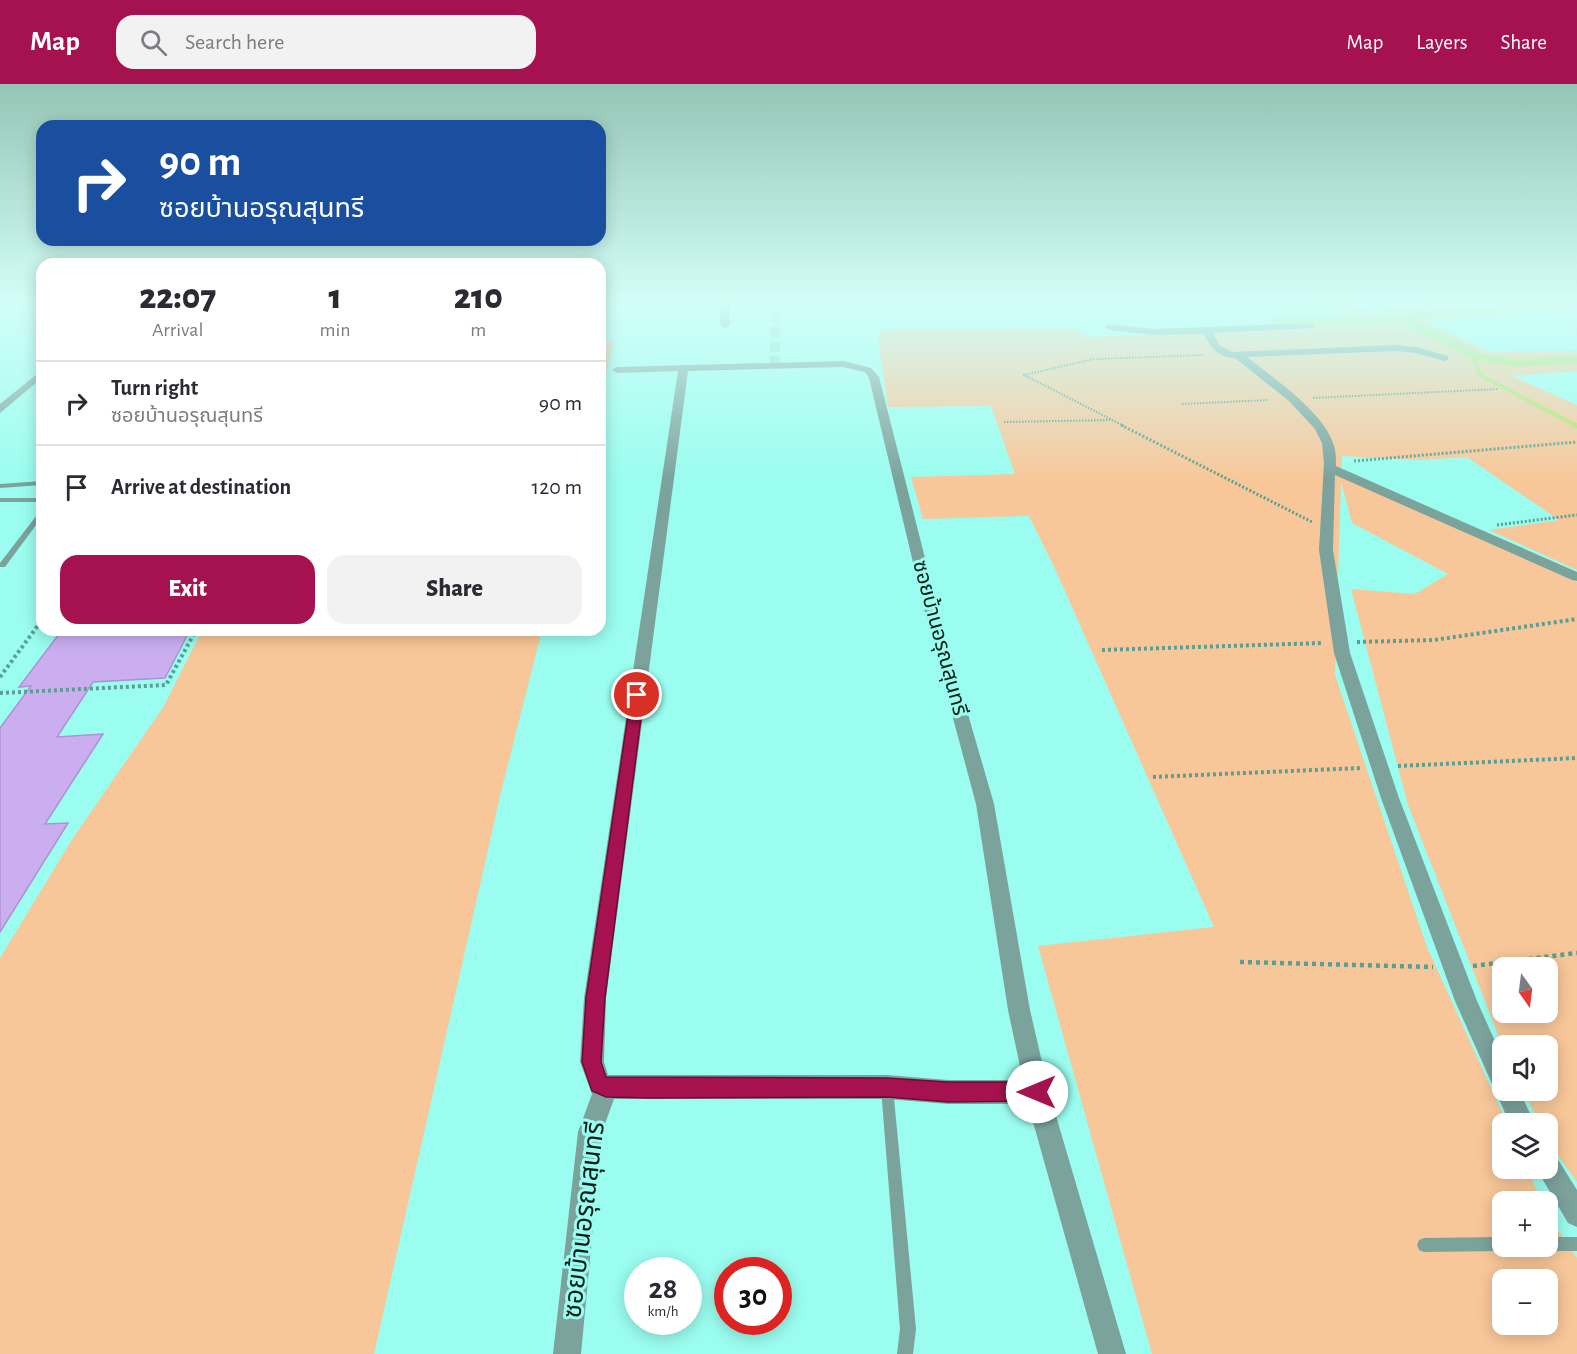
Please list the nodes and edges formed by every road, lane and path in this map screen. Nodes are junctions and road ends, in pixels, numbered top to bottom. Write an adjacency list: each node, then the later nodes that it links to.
1 (1084, 361): 10 (path)
2 (1242, 361): 7 (street)
3 (682, 369): 4 (street, ซอยบ้านอรุณสุนทรี); 32 (street); 34 (street, ซอยบ้านอรุณสุนทรี)
4 (617, 370)
5 (36, 378): 9 (street)
6 (1498, 389): 7 (path)
7 (1293, 399): 8 (path); 13 (street)
8 (1182, 404)
9 (0, 411)
10 (1112, 420): 11 (path); 20 (path)
11 (1004, 422)
12 (1577, 442): 13 (path)
13 (1330, 465): 20 (street); 21 (street)
14 (36, 483): 15 (lane)
15 (0, 486)
16 (0, 500): 17 (lane)
17 (36, 500)
18 (1577, 515): 21 (path)
19 (36, 520): 22 (lane)
20 (1325, 528): 30 (street)
21 (1467, 528): 23 (street)
22 (2, 565)
23 (1577, 577)
24 (36, 628): 26 (path)
25 (193, 636): 27 (path)
26 (0, 677)
27 (0, 693)
28 (1577, 953): 30 (path)
29 (1240, 962): 30 (path)
30 (1454, 968): 31 (street)
31 (1492, 1064)
32 (606, 1087): 33 (street); 41 (street, ซอยบ้านอรุณสุนทรี)
33 (887, 1087): 34 (street); 42 (lane)
34 (1037, 1092): 43 (street, ซอยบ้านอรุณสุนทรี)
35 (1555, 1179): 36 (street)
36 (1577, 1214)
37 (1492, 1244): 40 (lane)
38 (1558, 1244): 39 (lane)
39 (1577, 1244)
40 (1424, 1245)
41 (567, 1354)
42 (905, 1354)
43 (1112, 1354)

